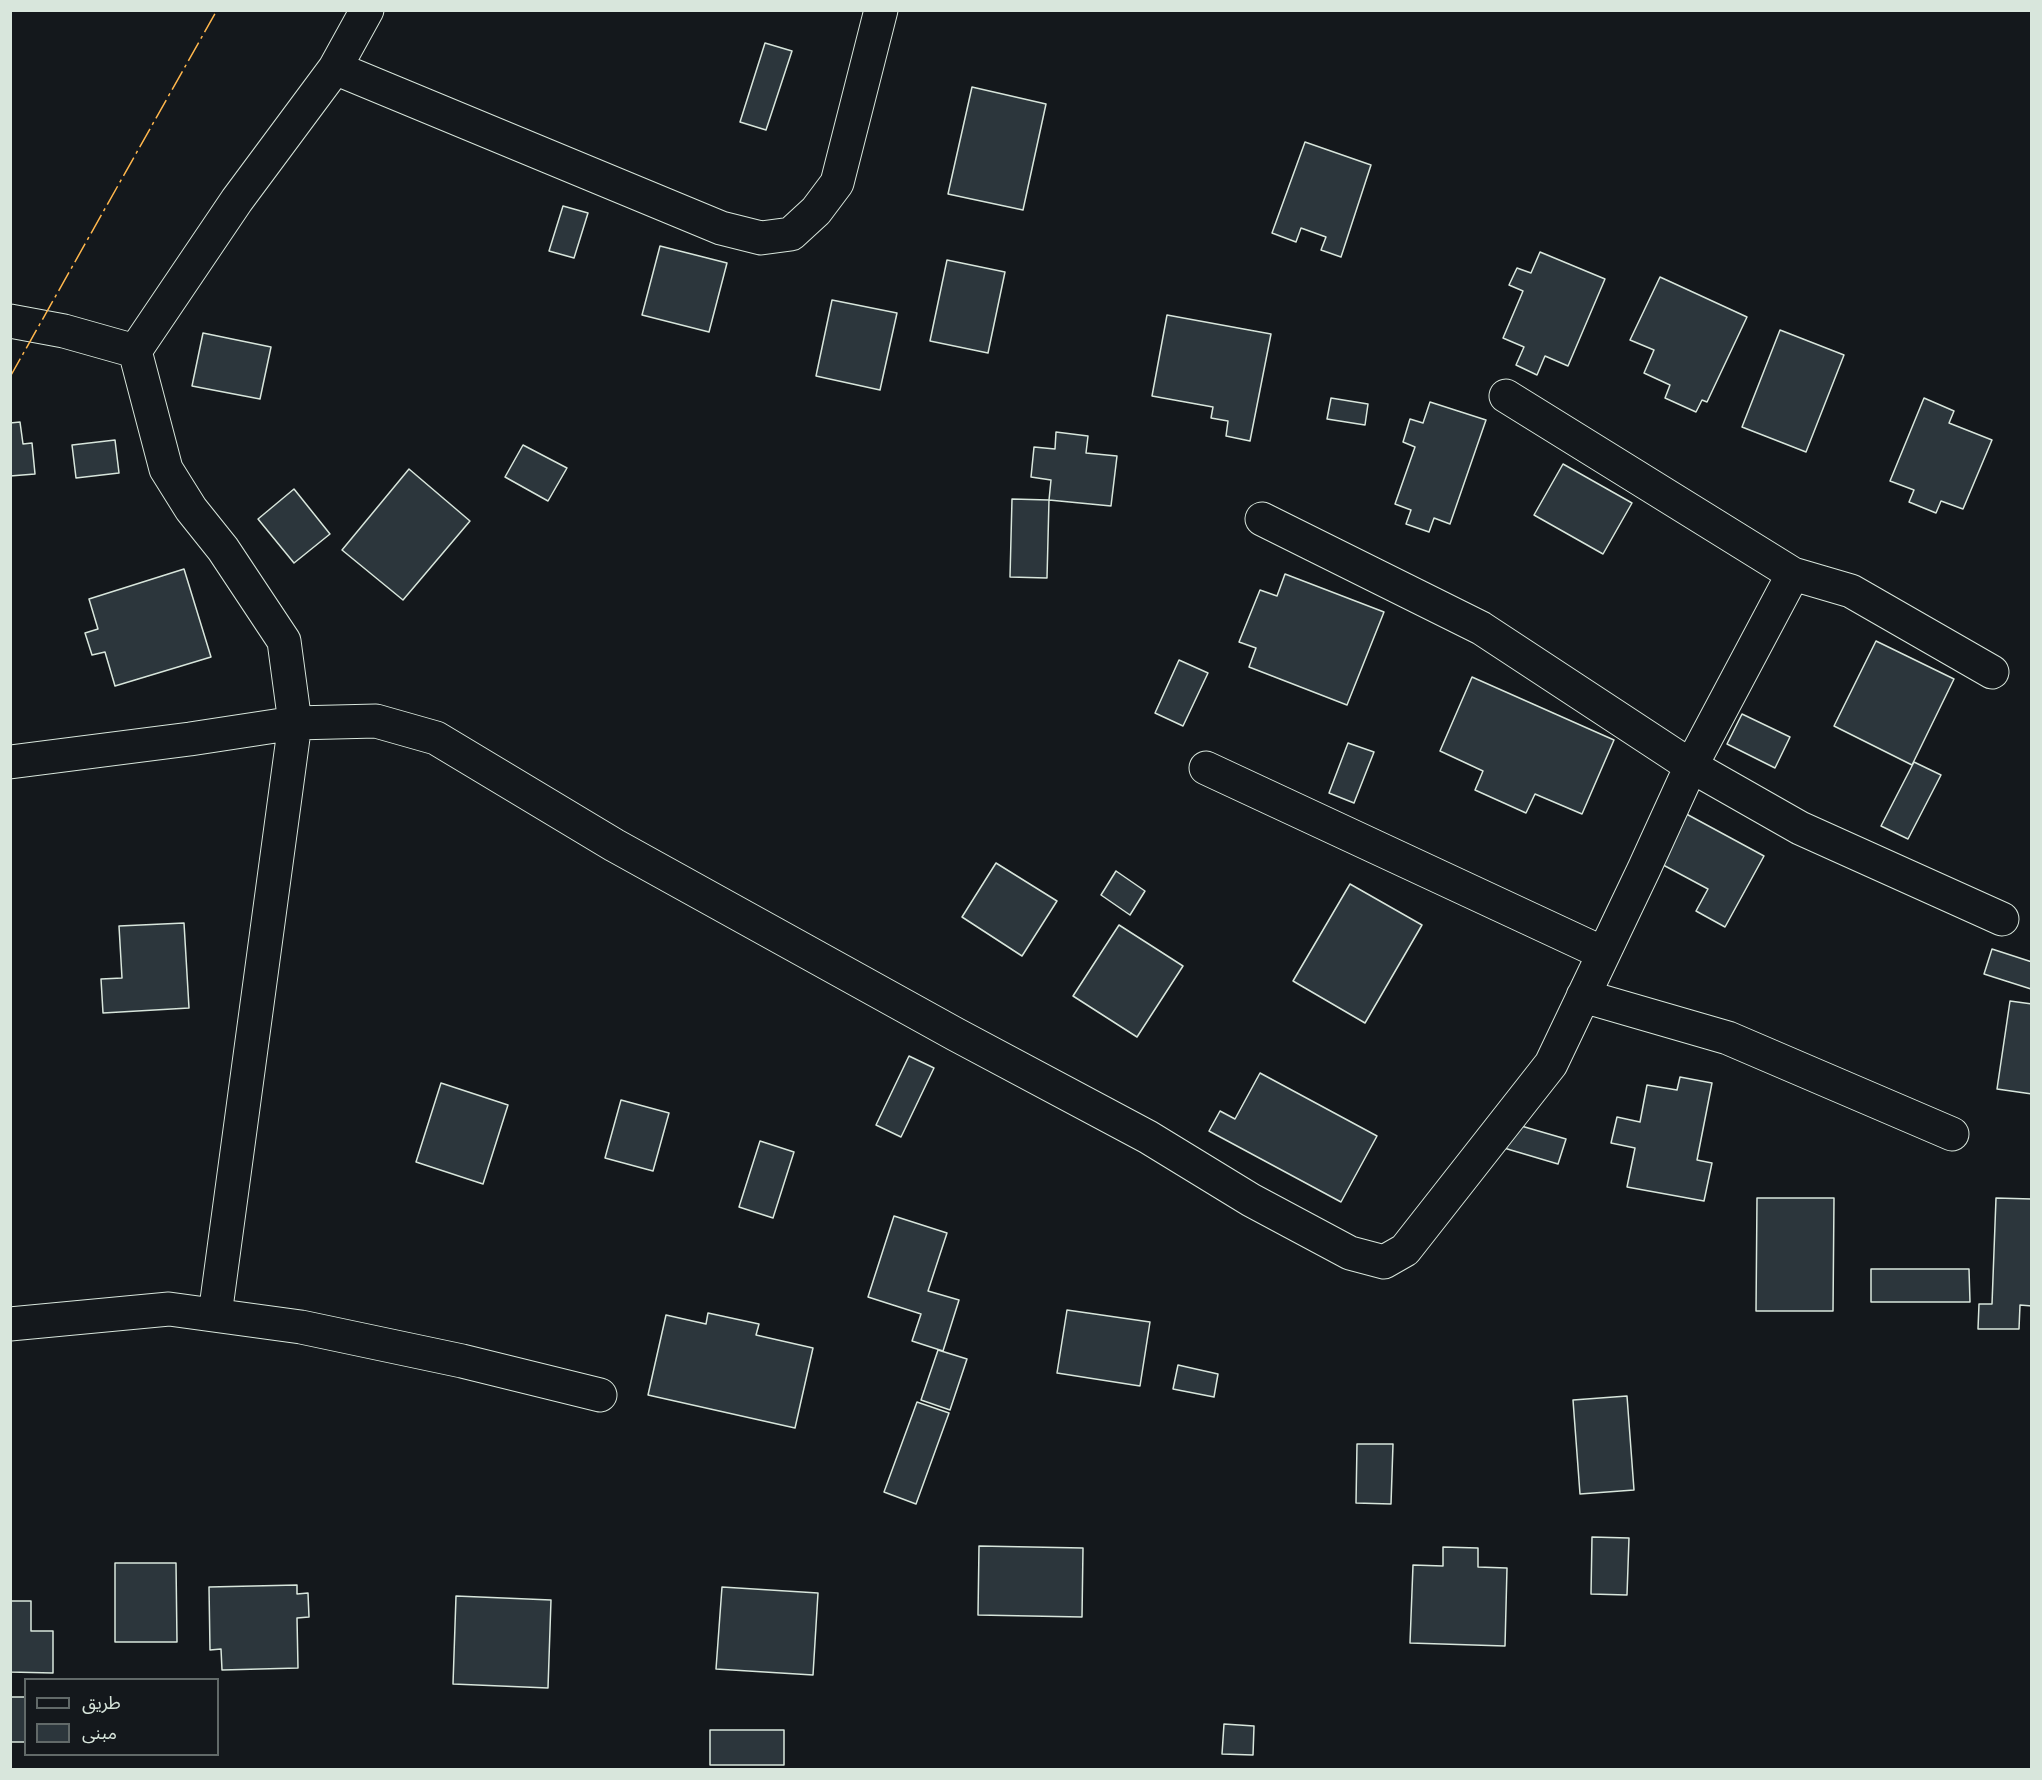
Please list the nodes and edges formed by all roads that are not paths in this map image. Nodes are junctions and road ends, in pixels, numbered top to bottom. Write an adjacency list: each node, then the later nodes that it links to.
1 (367, 10): 3 (street)
2 (881, 10): 3 (street)
3 (335, 68): 5 (street)
4 (10, 321): 5 (street)
5 (135, 351): 10 (street)
6 (1506, 396): 8 (street)
7 (1262, 519): 12 (street)
8 (1793, 574): 9 (street); 12 (street)
9 (1992, 672)
10 (296, 723): 11 (street); 16 (street); 18 (street)
11 (10, 762)
12 (1691, 766): 14 (street); 15 (street)
13 (1206, 768): 15 (street)
14 (2002, 919)
15 (1603, 953): 16 (street)
16 (1584, 996): 17 (street)
17 (1952, 1134)
18 (215, 1315): 19 (street); 20 (street)
19 (10, 1324)
20 (600, 1395)

